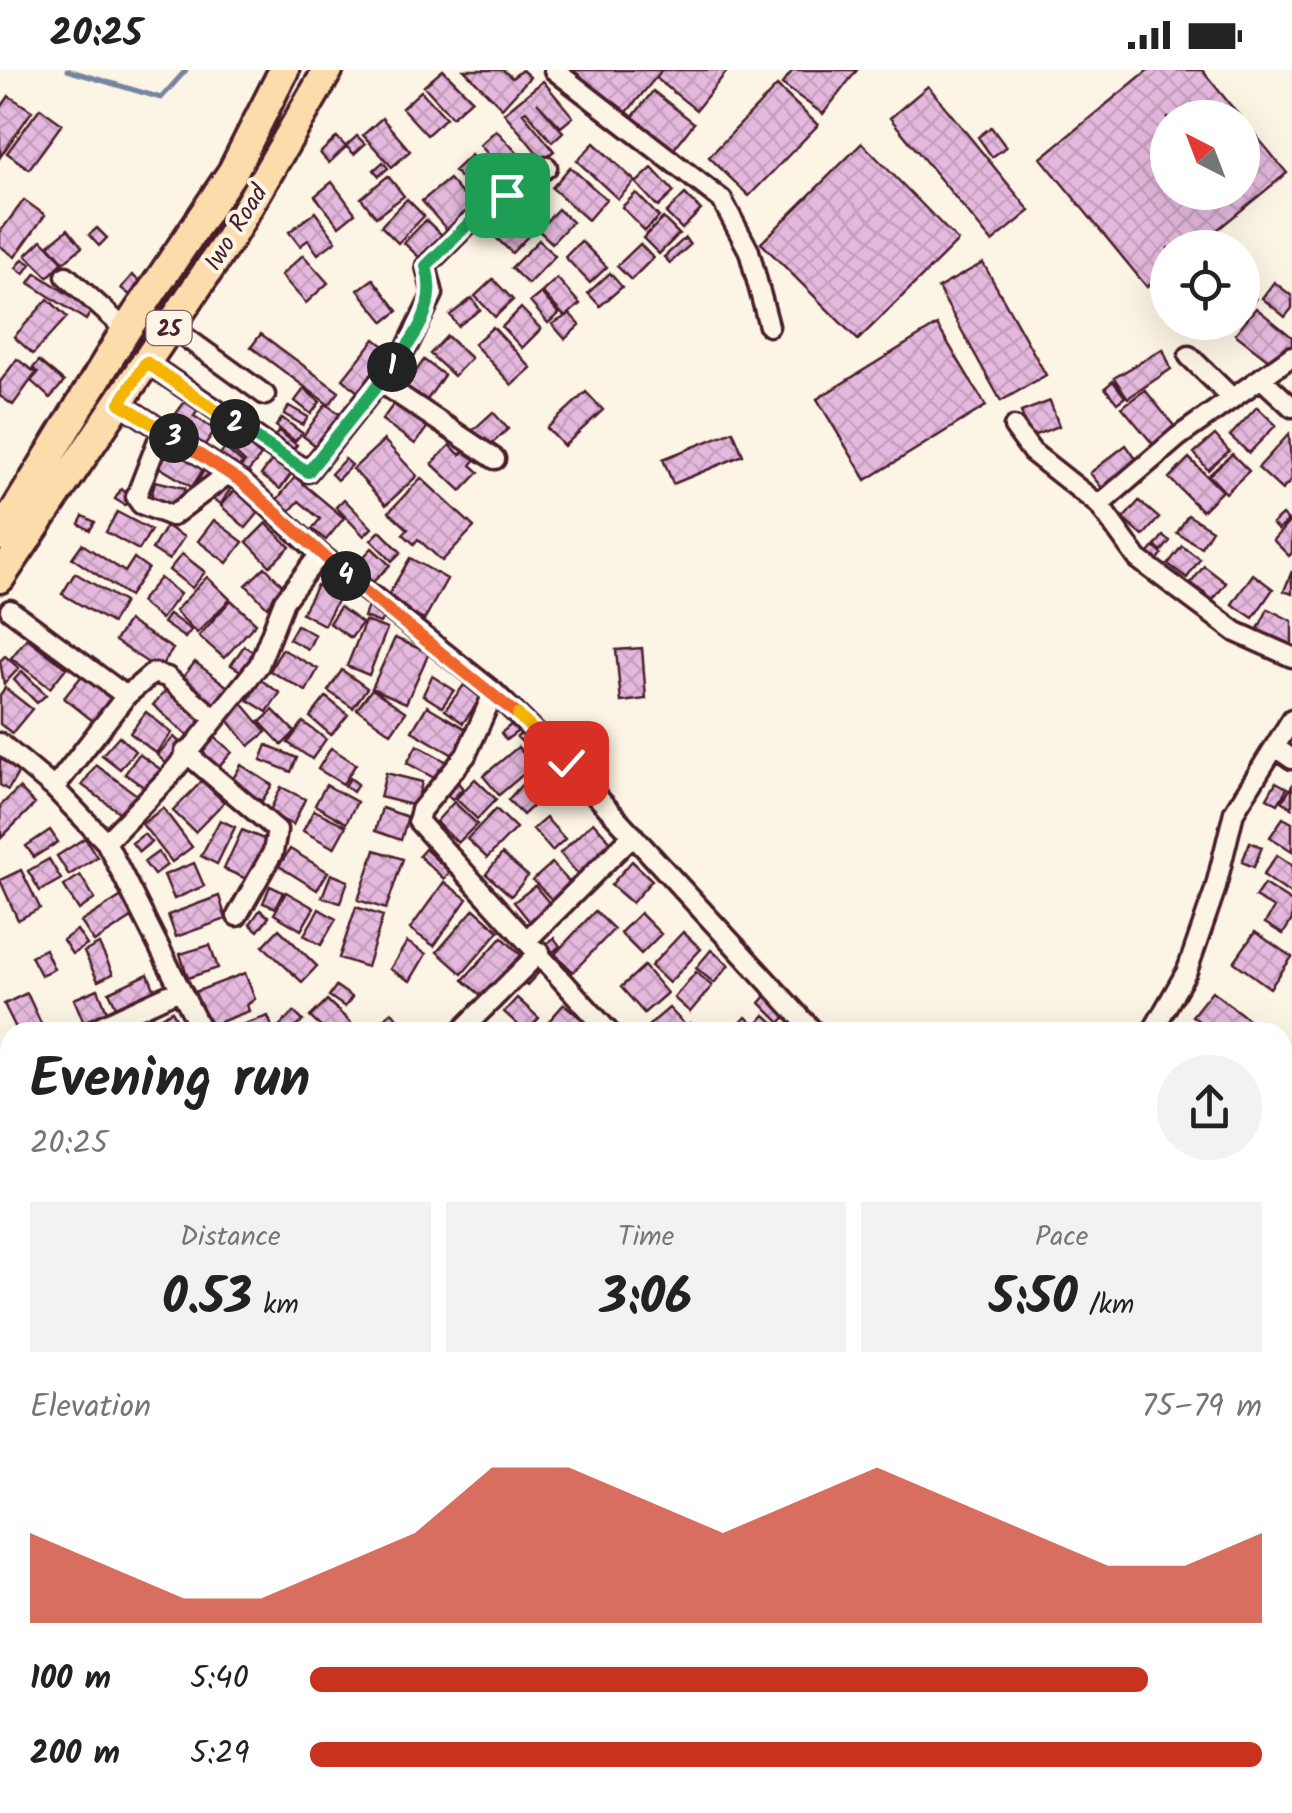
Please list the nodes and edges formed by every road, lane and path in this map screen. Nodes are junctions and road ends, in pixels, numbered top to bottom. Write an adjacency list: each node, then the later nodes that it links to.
1 (284, 70): 8 (main road, Iwo Road)
2 (328, 70): 6 (main road, Iwo Road / 25)
3 (554, 70): 7 (street)
4 (547, 167): 13 (street)
5 (66, 276): 8 (street)
6 (170, 326): 11 (main road, Iwo Road / 25); 14 (street)
7 (769, 326)
8 (126, 330): 23 (main road, Iwo Road)
9 (1189, 356): 15 (street)
10 (1292, 356): 12 (street)
11 (146, 362): 13 (street); 16 (main road, Iwo Road / 25)
12 (1263, 380): 15 (street); 17 (street)
13 (380, 382): 20 (street)
14 (265, 395)
15 (1232, 398): 22 (street)
16 (120, 403): 19 (street); 25 (main road, Iwo Road / 25)
17 (1292, 407)
18 (1014, 426): 22 (street)
19 (162, 430): 21 (street); 21 (street)
20 (494, 459)
21 (229, 474): 24 (street)
22 (1100, 506): 27 (street)
23 (5, 518)
24 (320, 554): 28 (street); 30 (street)
25 (0, 578)
26 (10, 610): 29 (street)
27 (1292, 657)
28 (494, 692): 37 (street); 40 (street)
29 (126, 696): 30 (street); 36 (street)
30 (214, 718): 34 (street)
31 (1292, 718): 33 (street)
32 (0, 743): 36 (street)
33 (1274, 747): 35 (street); 47 (street)
34 (184, 752): 38 (street); 39 (street)
35 (1292, 759)
36 (54, 788): 38 (street)
37 (633, 835): 40 (street); 46 (street)
38 (106, 842): 41 (street)
39 (236, 916)
40 (534, 945): 44 (street); 45 (street)
41 (180, 990): 42 (street); 43 (street)
42 (110, 1022)
43 (197, 1022)
44 (469, 1022)
45 (601, 1022)
46 (805, 1022)
47 (1158, 1022)

